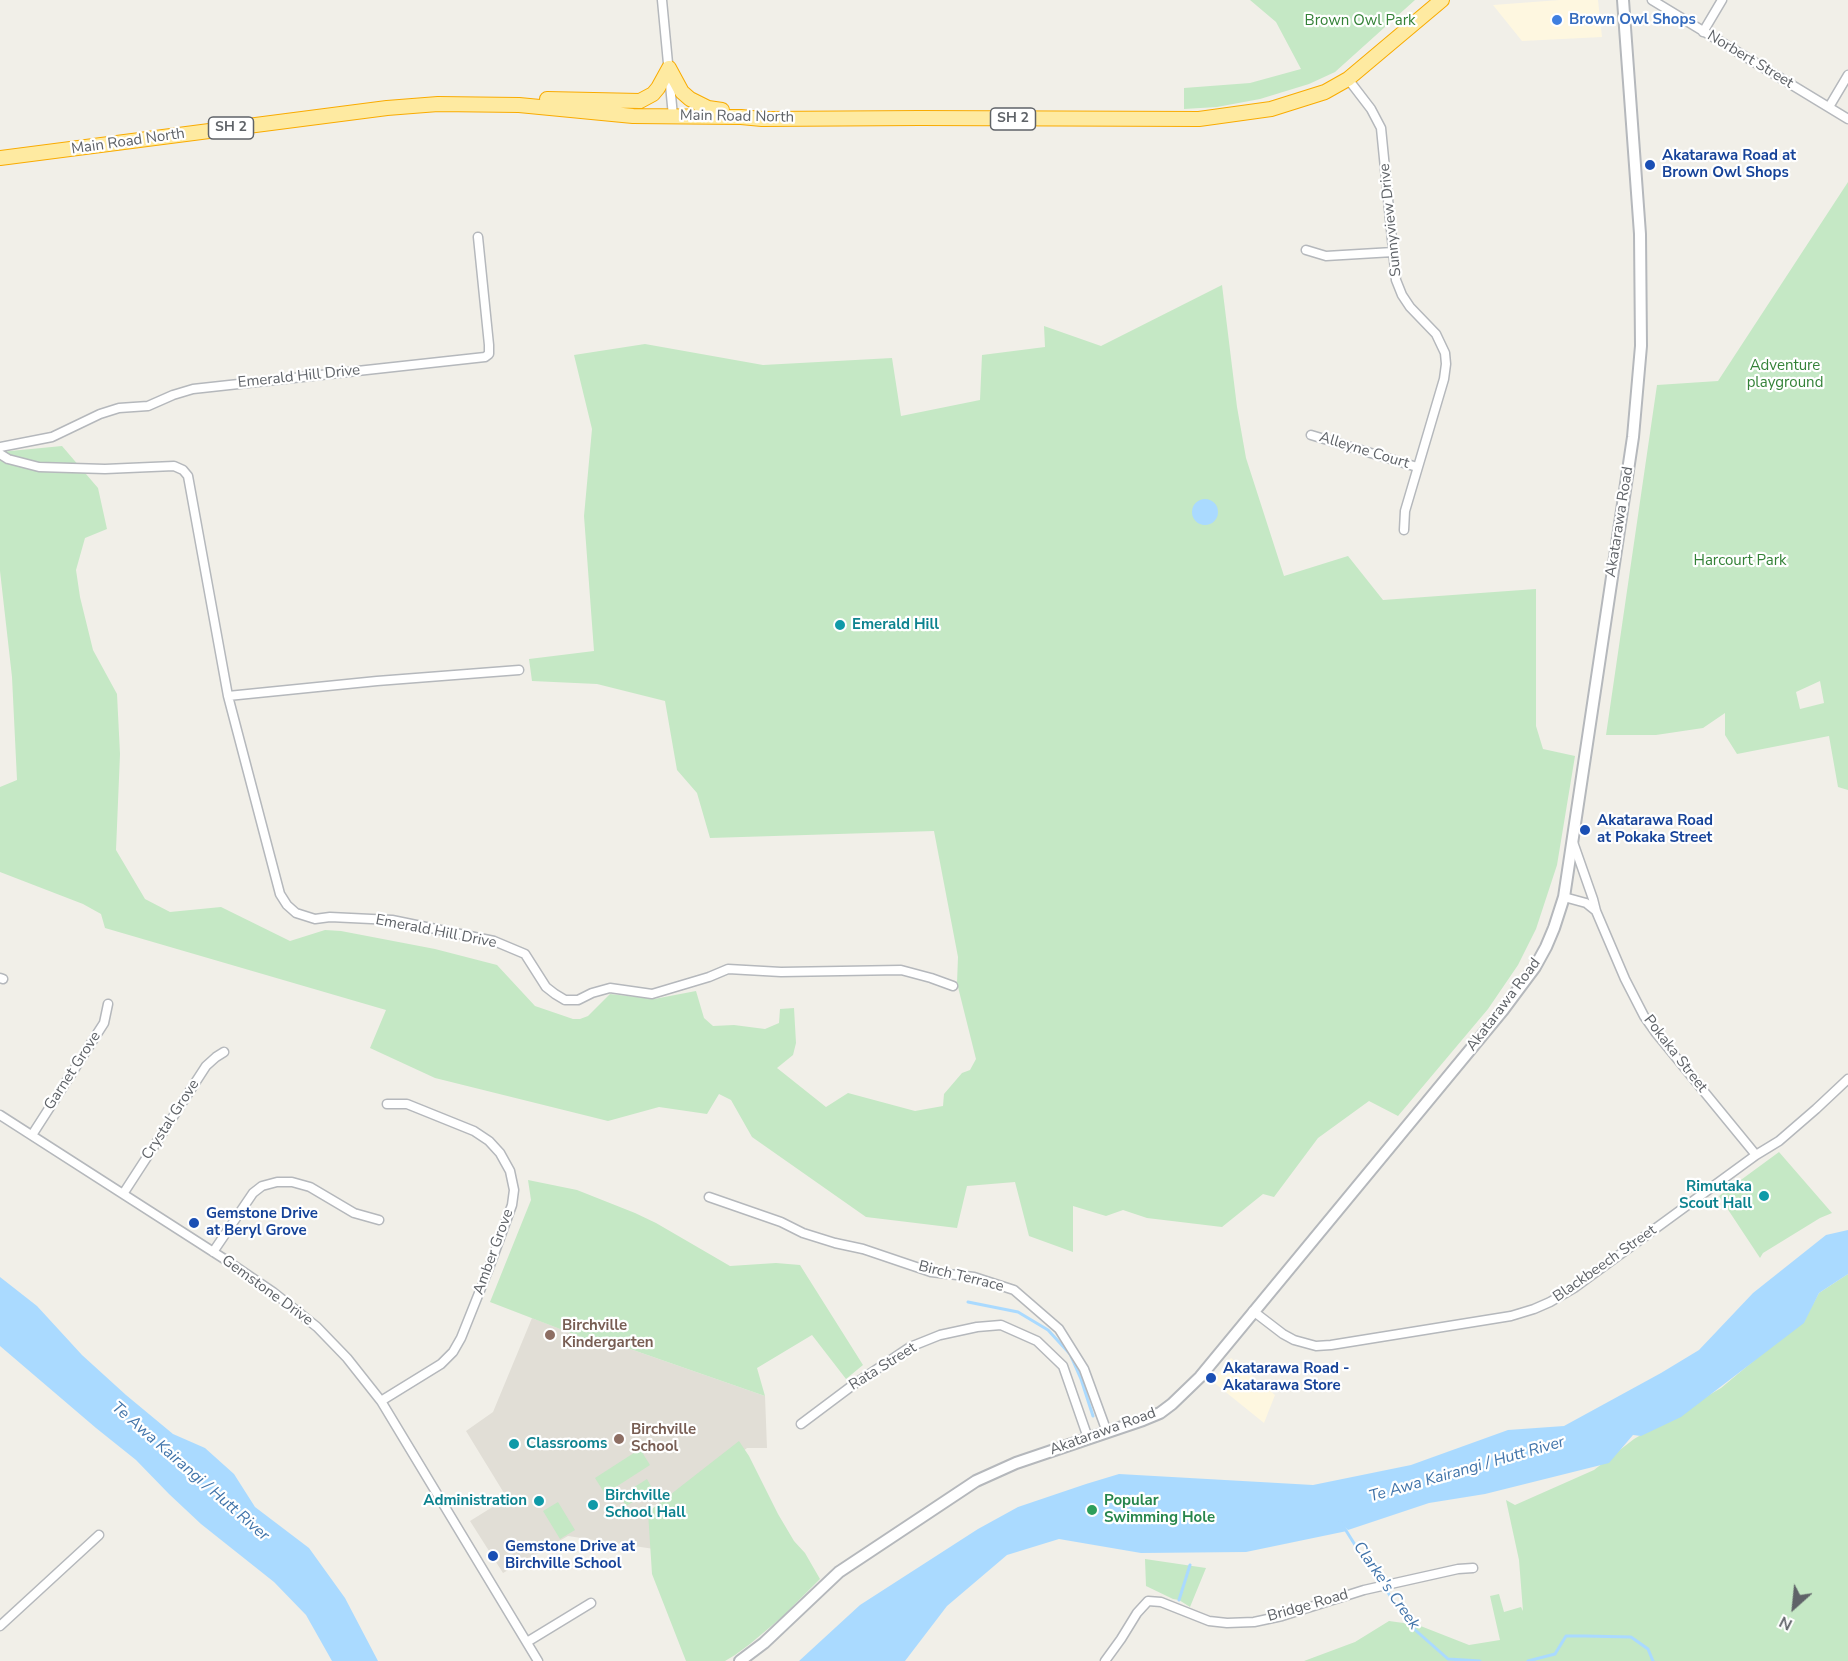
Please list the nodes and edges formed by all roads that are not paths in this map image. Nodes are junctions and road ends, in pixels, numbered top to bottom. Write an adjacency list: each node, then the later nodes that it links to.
1 (662, 0): 7 (street)
2 (1442, 0): 9 (highway, Main Road North / SH 2)
3 (1623, 0): 26 (street, Akatarawa Road)
4 (1652, 0): 6 (street, Norbert Street)
5 (1722, 0): 6 (street)
6 (1702, 32): 11 (street, Norbert Street)
7 (669, 68): 10 (highway); 12 (street); 13 (highway)
8 (1848, 75): 11 (street)
9 (1348, 79): 13 (highway, Main Road North / SH 2); 18 (street, Sunnyview Drive)
10 (519, 105): 12 (highway, Main Road North / SH 2); 15 (highway, Main Road North / SH 2)
11 (1829, 108): 14 (street, Norbert Street)
12 (673, 116): 13 (highway, Main Road North / SH 2)
13 (741, 117)
14 (1848, 119)
15 (0, 158)
16 (478, 237): 20 (street, Emerald Hill Drive)
17 (1306, 250): 18 (street)
18 (1393, 252): 22 (street, Sunnyview Drive)
19 (1311, 435): 22 (street, Alleyne Court)
20 (0, 447)
21 (0, 454): 25 (street, Emerald Hill Drive)
22 (1417, 467): 23 (street, Sunnyview Drive)
23 (1404, 530)
24 (519, 670): 25 (street)
25 (228, 696): 29 (street, Emerald Hill Drive)
26 (1572, 839): 27 (street, Akatarawa Road); 28 (street, Pokaka Street)
27 (1564, 897): 28 (street); 41 (street, Akatarawa Road)
28 (1596, 911): 36 (street, Pokaka Street)
29 (953, 986)
30 (108, 1004): 35 (street, Garnet Grove)
31 (224, 1052): 37 (street, Crystal Grove)
32 (1848, 1079): 36 (street, Blackbeech Street)
33 (387, 1104): 42 (street, Amber Grove)
34 (0, 1115): 35 (street, Gemstone Drive)
35 (32, 1135): 37 (street, Gemstone Drive)
36 (1756, 1155): 41 (street, Blackbeech Street)
37 (123, 1194): 40 (street, Gemstone Drive)
38 (709, 1197): 44 (street, Birch Terrace)
39 (379, 1221): 40 (street)
40 (213, 1252): 42 (street, Gemstone Drive)
41 (1253, 1311): 44 (street, Akatarawa Road)
42 (381, 1401): 50 (street, Gemstone Drive)
43 (801, 1424): 45 (street, Rata Street)
44 (1107, 1432): 45 (street, Akatarawa Road)
45 (1088, 1438): 52 (street, Akatarawa Road)
46 (99, 1535): 49 (street)
47 (1473, 1568): 53 (street, Bridge Road)
48 (591, 1603): 50 (street)
49 (0, 1626)
50 (527, 1642): 51 (street, Gemstone Drive)
51 (538, 1661)
52 (740, 1661)
53 (1105, 1661)

